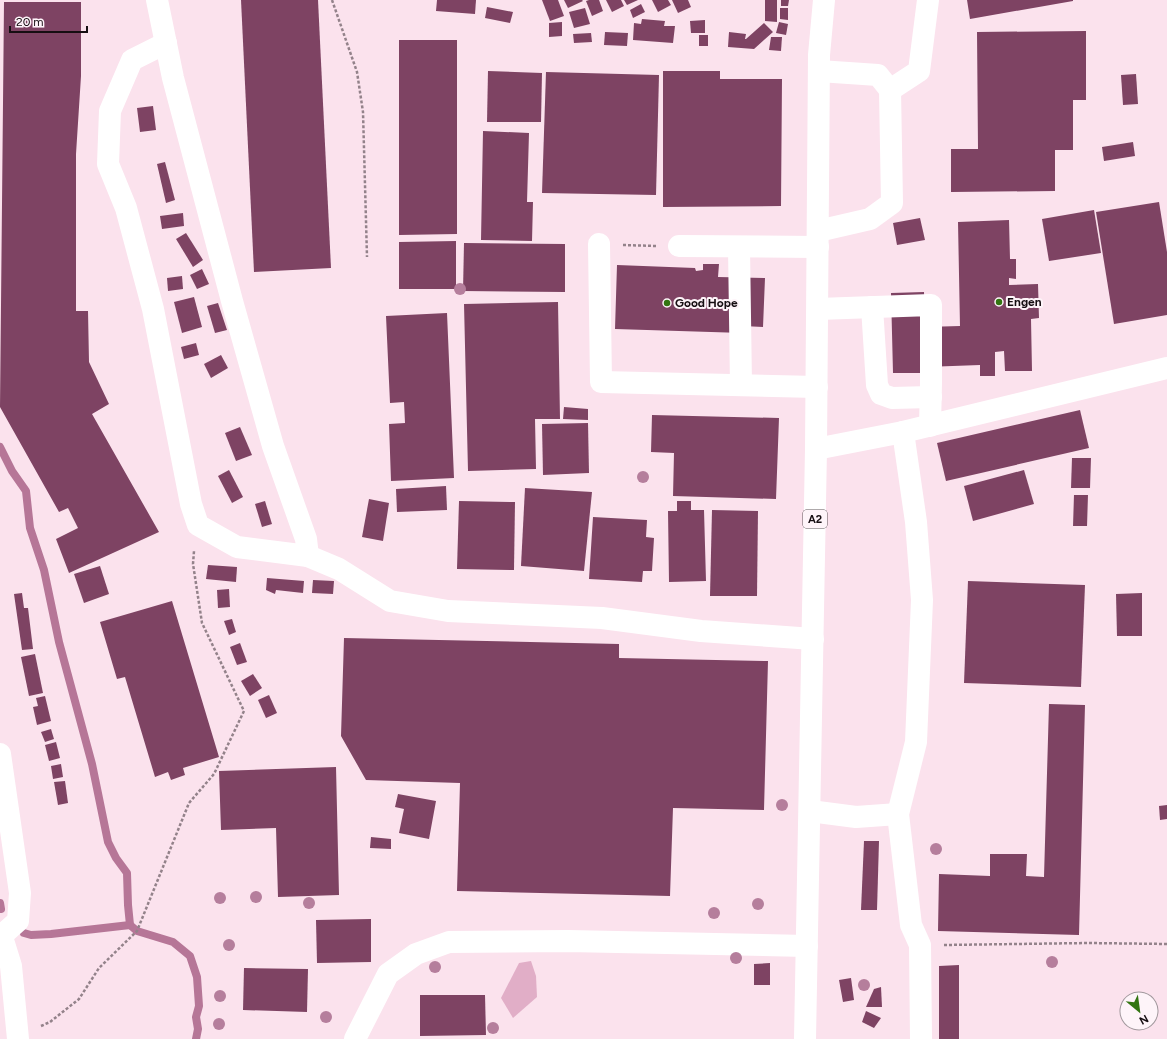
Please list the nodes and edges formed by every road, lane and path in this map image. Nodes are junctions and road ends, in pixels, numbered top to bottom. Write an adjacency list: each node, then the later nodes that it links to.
1 (157, 0): 5 (street)
2 (332, 0): 12 (path)
3 (824, 0): 6 (street, A2)
4 (928, 0): 7 (street)
5 (166, 43): 22 (street); 23 (street)
6 (819, 71): 7 (street); 8 (street, A2)
7 (890, 90): 8 (street)
8 (818, 239): 11 (street); 14 (street, A2)
9 (599, 244): 10 (path); 16 (street)
10 (679, 246): 11 (street)
11 (740, 247): 16 (street)
12 (367, 257)
13 (872, 307): 14 (street); 18 (street); 18 (street)
14 (818, 309): 17 (street, A2)
15 (1167, 368): 19 (street)
16 (741, 385): 17 (street)
17 (817, 386): 21 (street, A2)
18 (931, 397): 19 (street)
19 (930, 426): 20 (street)
20 (903, 432): 21 (street); 27 (street)
21 (816, 449): 24 (street, A2)
22 (198, 525): 23 (street); 32 (path)
23 (308, 556): 24 (street)
24 (813, 639): 26 (street, A2)
25 (0, 754): 28 (street)
26 (810, 811): 27 (street); 31 (street, A2)
27 (898, 814): 30 (street)
28 (1, 937): 32 (street)
29 (1167, 944): 30 (path)
30 (920, 945): 35 (street)
31 (807, 946): 33 (street); 34 (street, A2)
32 (18, 1039)
33 (355, 1039)
34 (805, 1039)
35 (921, 1039)

